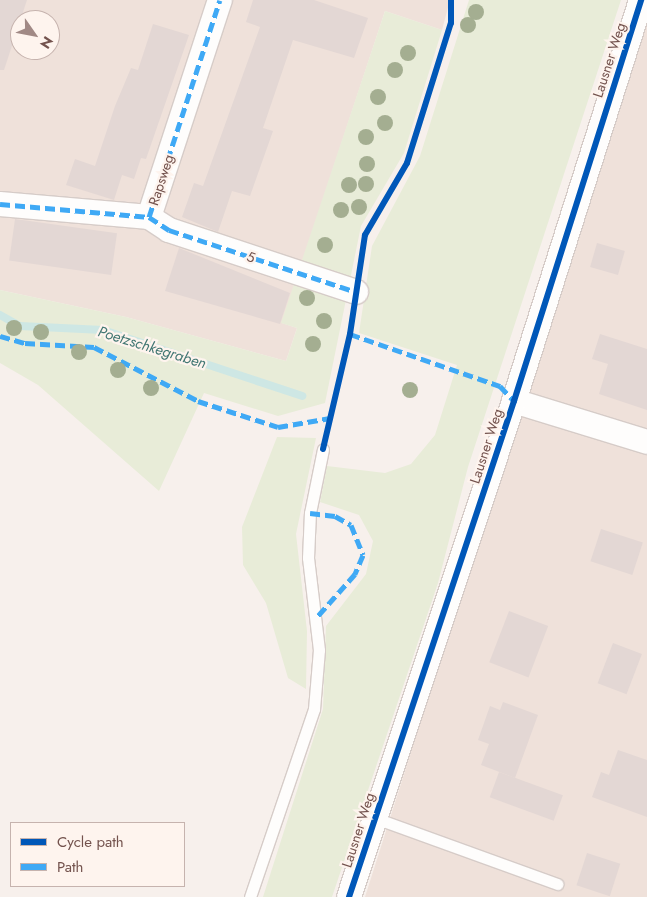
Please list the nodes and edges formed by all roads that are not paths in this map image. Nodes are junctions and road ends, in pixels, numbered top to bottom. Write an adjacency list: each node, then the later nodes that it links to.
1 (220, 0): 4 (street, Rapsweg)
2 (641, 0): 6 (street, Lausner Weg)
3 (0, 204): 4 (street, Rapsweg)
4 (149, 217): 5 (street, 5)
5 (356, 292)
6 (514, 401): 7 (street); 9 (street, Lausner Weg)
7 (647, 442)
8 (324, 449): 11 (lane)
9 (375, 818): 10 (lane); 12 (street, Lausner Weg)
10 (557, 884)
11 (250, 897)
12 (348, 897)

